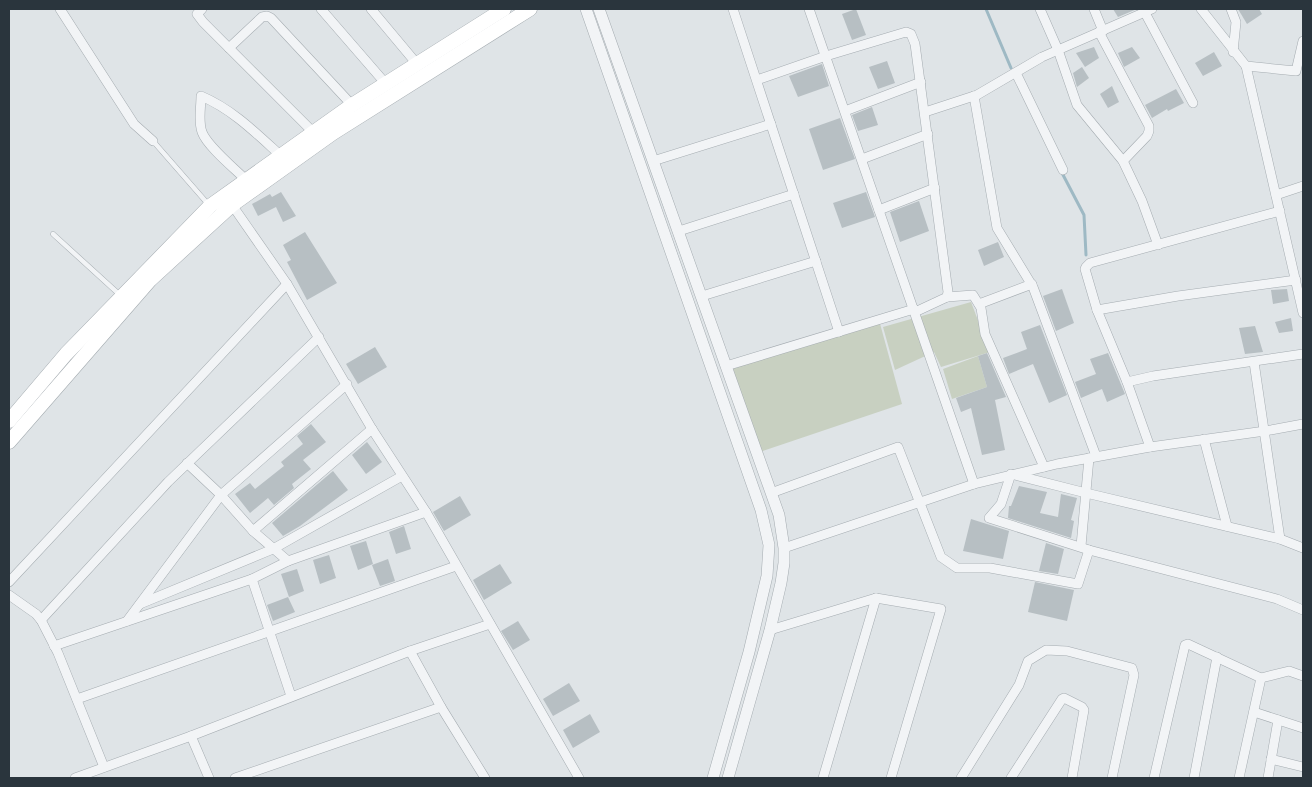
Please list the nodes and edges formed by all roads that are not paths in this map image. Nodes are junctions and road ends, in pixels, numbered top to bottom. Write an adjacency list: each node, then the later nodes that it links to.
1 (60, 9): 36 (street)
2 (202, 9): 18 (street)
3 (321, 9): 27 (street)
4 (371, 9): 22 (street)
5 (504, 9): 22 (main road)
6 (530, 9): 47 (main road)
7 (586, 9): 130 (street)
8 (599, 9): 39 (street)
9 (733, 9): 25 (street)
10 (809, 9): 21 (street)
11 (1040, 9): 19 (street)
12 (1094, 9): 16 (street)
13 (1201, 9): 20 (street)
14 (1231, 9): 20 (street)
15 (1147, 10): 16 (street); 29 (street)
16 (1101, 31): 19 (street); 40 (street)
17 (1303, 41): 23 (street)
18 (229, 48): 30 (street); 34 (street)
19 (1058, 50): 24 (street); 40 (street)
20 (1233, 52): 23 (street)
21 (826, 56): 25 (street); 26 (street); 31 (street)
22 (417, 64): 27 (main road)
23 (1246, 66): 46 (street)
24 (1016, 73): 28 (street); 41 (street)
25 (757, 80): 33 (street)
26 (920, 82): 31 (street); 32 (street)
27 (386, 84): 30 (main road)
28 (974, 96): 32 (street); 57 (street)
29 (1193, 103)
30 (352, 105): 34 (main road)
31 (845, 111): 38 (street)
32 (925, 112): 35 (street)
33 (771, 124): 39 (street); 45 (street)
34 (314, 132): 37 (main road)
35 (928, 134): 38 (street); 44 (street)
36 (153, 140): 48 (lane)
37 (280, 155): 42 (main road); 42 (street)
38 (862, 159): 49 (street)
39 (653, 161): 51 (street)
40 (1123, 161): 53 (street)
41 (1063, 170)
42 (245, 179): 47 (main road)
43 (1303, 186): 46 (street)
44 (935, 188): 49 (street); 60 (street)
45 (794, 194): 51 (street); 54 (street)
46 (1276, 195): 50 (street)
47 (228, 200): 48 (main road); 56 (street); 77 (main road)
48 (210, 206): 58 (main road)
49 (879, 210): 62 (street)
50 (1280, 211): 53 (street); 55 (street)
51 (679, 231): 59 (street)
52 (52, 234): 58 (lane)
53 (1158, 245): 63 (street)
54 (816, 261): 59 (street); 65 (street)
55 (1296, 280): 63 (street); 64 (street)
56 (286, 284): 66 (street); 100 (street)
57 (1032, 284): 61 (street); 79 (street)
58 (122, 296): 72 (main road)
59 (702, 296): 69 (street)
60 (947, 297): 61 (street); 62 (street)
61 (979, 304): 81 (street)
62 (914, 310): 65 (street); 84 (street)
63 (1097, 310): 70 (street)
64 (1303, 313)
65 (839, 332): 69 (street)
66 (318, 337): 71 (street); 80 (street)
67 (1303, 354): 68 (street)
68 (1254, 362): 70 (street); 75 (street)
69 (726, 366): 85 (street)
70 (1127, 382): 78 (street)
71 (346, 384): 74 (street); 87 (street)
72 (9, 421)
73 (1303, 424): 75 (street)
74 (372, 429): 83 (street); 91 (street)
75 (1265, 431): 76 (street); 92 (street)
76 (1204, 439): 78 (street); 90 (street)
77 (9, 442)
78 (1150, 447): 79 (street)
79 (1093, 457): 81 (street); 86 (street)
80 (187, 463): 87 (street); 105 (street)
81 (1044, 467): 82 (street)
82 (1011, 474): 84 (street); 86 (street); 94 (street)
83 (402, 476): 89 (street); 96 (street)
84 (974, 484): 88 (street)
85 (770, 493): 88 (street); 93 (street)
86 (1086, 493): 90 (street); 94 (street)
87 (221, 495): 91 (street); 103 (street)
88 (920, 502): 93 (street); 94 (street)
89 (426, 512): 97 (street); 98 (street)
90 (1227, 526): 92 (street)
91 (252, 531): 96 (street)
92 (1280, 539): 95 (street)
93 (784, 548): 108 (street)
94 (1085, 548): 104 (street)
95 (1303, 548)
96 (274, 549): 97 (street); 103 (street)
97 (288, 561): 99 (street)
98 (456, 566): 107 (street); 109 (street)
99 (252, 579): 106 (street); 109 (street)
100 (9, 582)
101 (9, 595): 105 (street)
102 (876, 598): 108 (street); 132 (street); 133 (street)
103 (139, 605): 106 (street)
104 (1303, 610)
105 (41, 620): 110 (street)
106 (127, 621): 110 (street)
107 (490, 624): 111 (street); 129 (street)
108 (770, 630): 131 (street)
109 (270, 631): 115 (street); 116 (street)
110 (54, 646): 116 (street)
111 (410, 651): 115 (street); 117 (street)
112 (1216, 657): 114 (street); 138 (street); 139 (street)
113 (1303, 676): 114 (street)
114 (1261, 678): 118 (street)
115 (291, 696): 121 (street)
116 (77, 699): 123 (street)
117 (441, 707): 127 (street); 128 (street)
118 (1254, 712): 119 (street); 140 (street)
119 (1278, 720): 120 (street); 122 (street)
120 (1303, 728)
121 (191, 736): 123 (street); 126 (street)
122 (1271, 758): 124 (street); 141 (street)
123 (104, 767): 125 (street)
124 (1303, 768)
125 (75, 778)
126 (209, 778)
127 (235, 778)
128 (485, 778)
129 (579, 778)
130 (713, 778)
131 (728, 778)
132 (823, 778)
133 (891, 778)
134 (961, 778): 137 (street)
135 (1010, 778): 136 (street)
136 (1072, 778)
137 (1112, 778)
138 (1154, 778)
139 (1194, 778)
140 (1239, 778)
141 (1268, 778)

